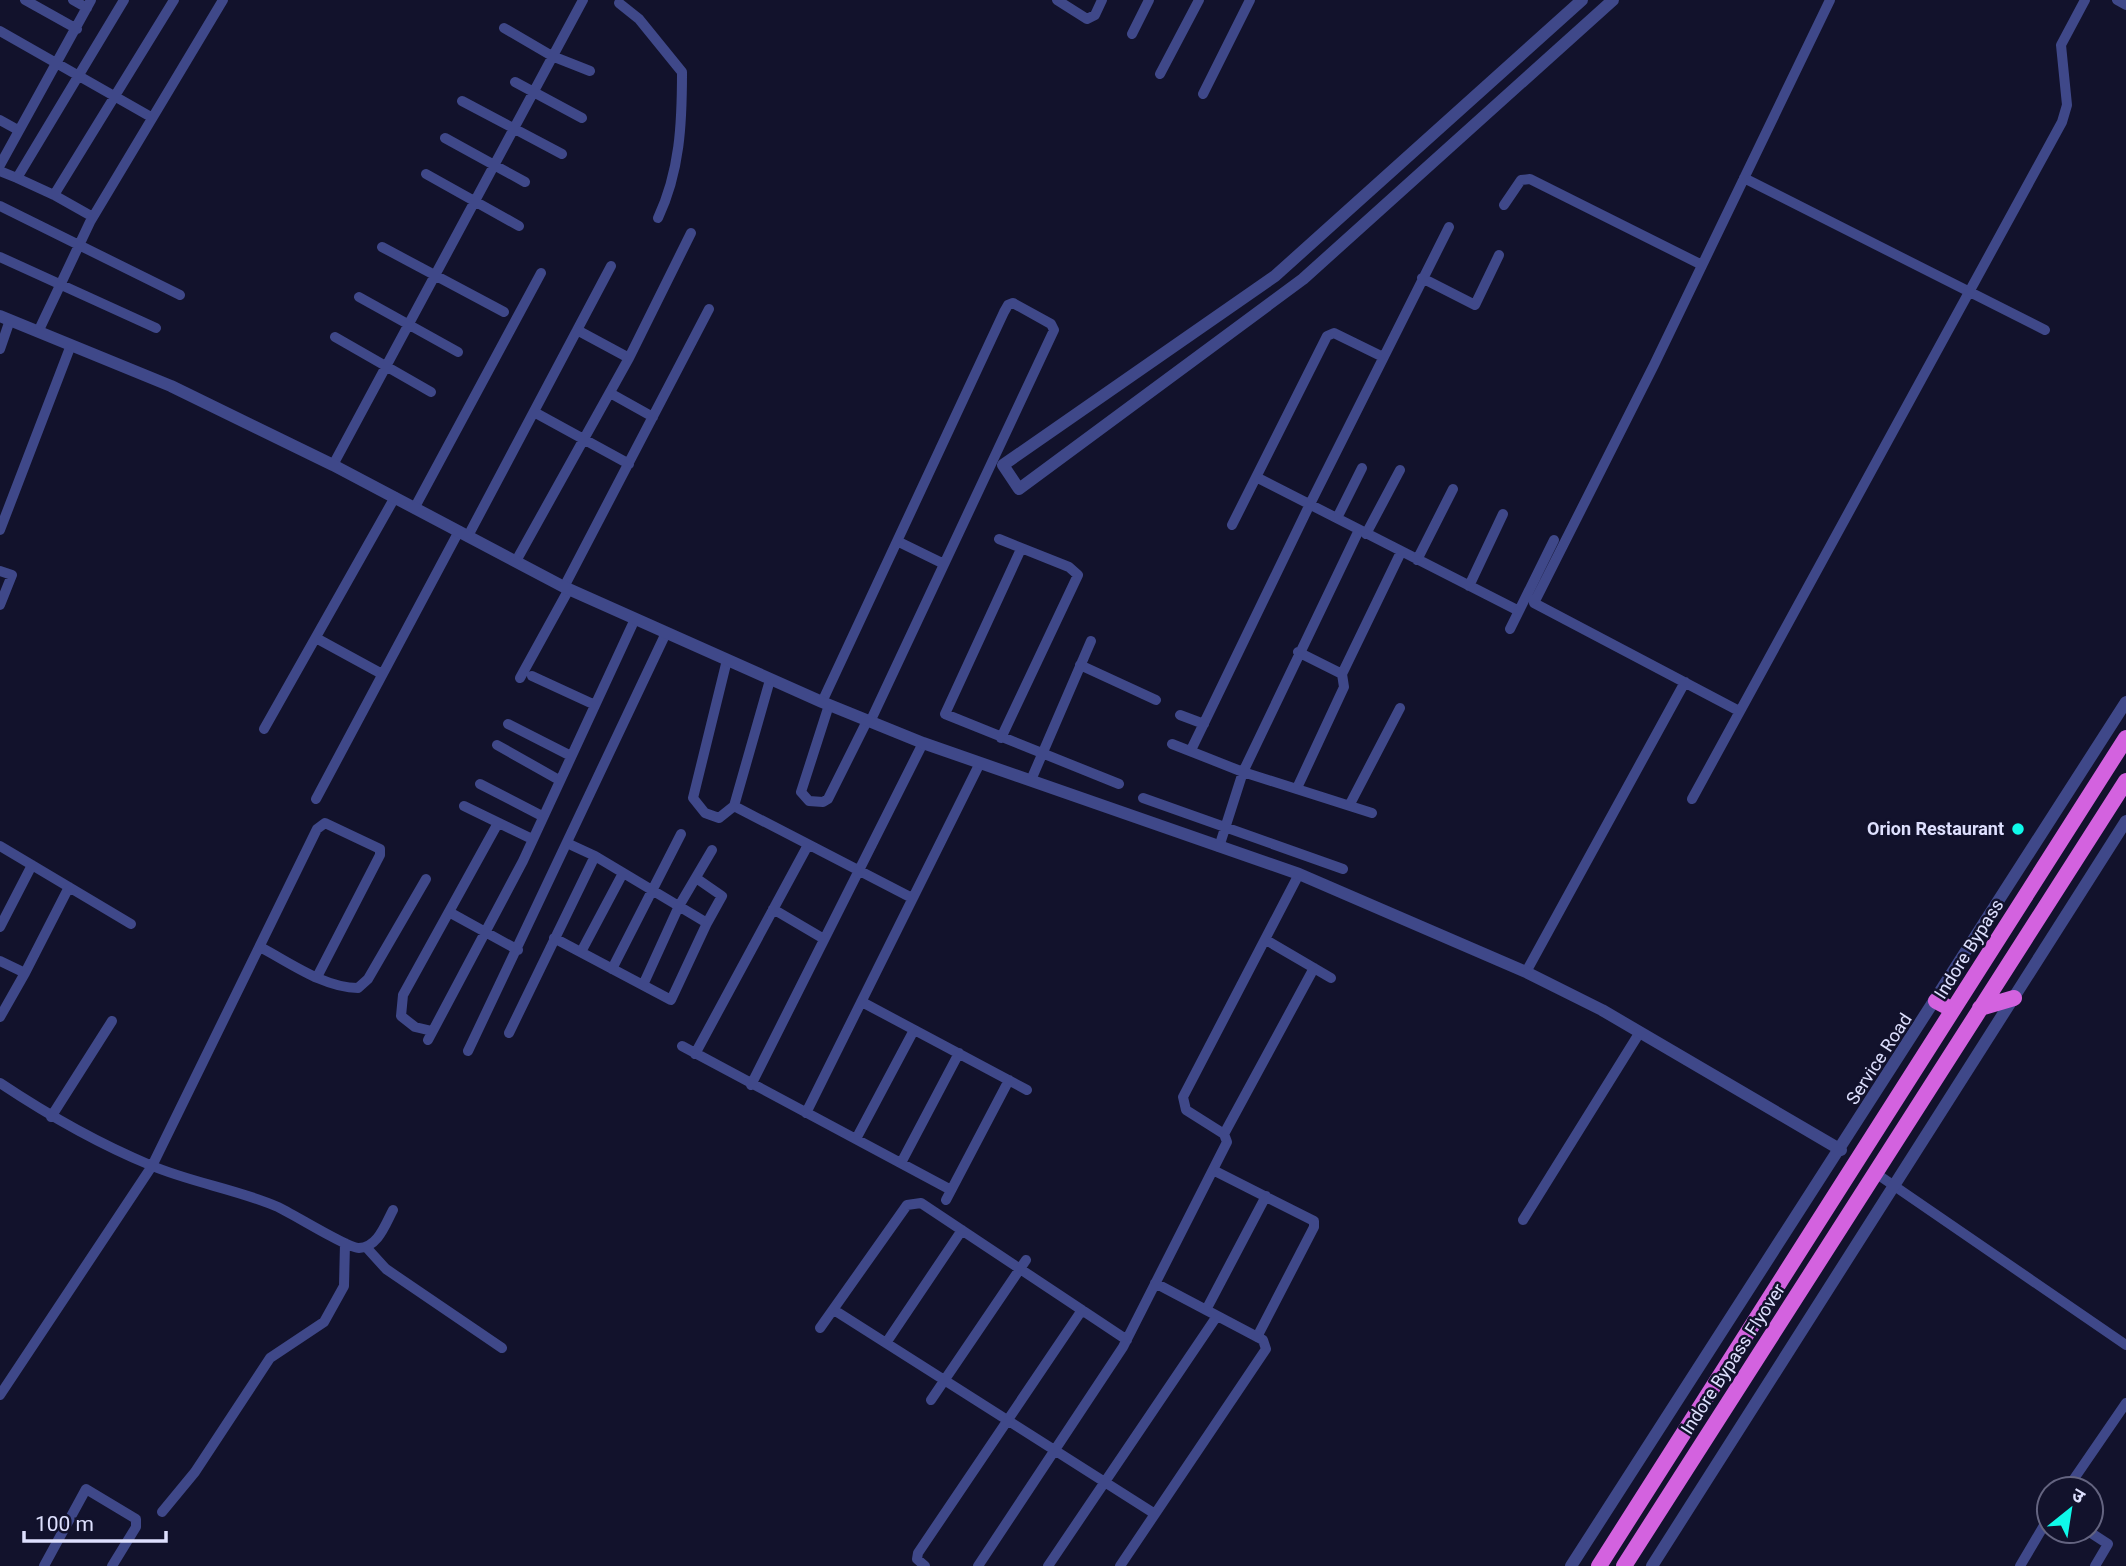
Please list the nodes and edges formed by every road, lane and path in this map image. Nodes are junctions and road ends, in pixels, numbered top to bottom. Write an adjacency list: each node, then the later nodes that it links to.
1 (25, 0): 21 (street)
2 (74, 0): 18 (street)
3 (124, 0): 28 (street)
4 (174, 0): 32 (street)
5 (223, 0): 34 (street)
6 (583, 0): 24 (street)
7 (1057, 0): 8 (street)
8 (1102, 0)
9 (1149, 0): 23 (street)
10 (1199, 0): 27 (street)
11 (1250, 0): 31 (street)
12 (1582, 0): 13 (street)
13 (1613, 0)
14 (1830, 0): 46 (street)
15 (2085, 0): 67 (street)
16 (2117, 0): 19 (street)
17 (618, 1): 53 (street)
18 (89, 4): 21 (street)
19 (2126, 5)
20 (504, 28): 24 (street)
21 (77, 29): 25 (street)
22 (0, 31): 25 (street)
23 (1132, 34)
24 (552, 56): 26 (street); 30 (street)
25 (57, 62): 28 (street); 38 (street)
26 (590, 71)
27 (1160, 74)
28 (78, 76): 32 (street); 45 (street)
29 (515, 82): 30 (street)
30 (534, 92): 35 (street); 37 (street)
31 (1203, 94)
32 (116, 97): 34 (street); 48 (street)
33 (462, 101): 37 (street)
34 (151, 117): 52 (street)
35 (582, 118)
36 (0, 120): 38 (street)
37 (514, 129): 40 (street); 42 (street)
38 (18, 130): 41 (street)
39 (445, 138): 42 (street)
40 (562, 153)
41 (0, 165)
42 (494, 165): 47 (street); 49 (street)
43 (0, 171): 45 (street)
44 (425, 174): 49 (street)
45 (17, 178): 48 (street)
46 (1744, 178): 61 (street); 67 (street)
47 (525, 182)
48 (54, 195): 52 (street)
49 (474, 202): 54 (street); 64 (street)
50 (1504, 205): 61 (street)
51 (0, 206): 57 (street)
52 (93, 217): 57 (street)
53 (658, 218)
54 (519, 226)
55 (1449, 227): 65 (street)
56 (691, 233): 83 (street)
57 (78, 247): 66 (street); 68 (street)
58 (382, 247): 64 (street)
59 (1499, 255): 65 (street)
60 (0, 257): 66 (street)
61 (1702, 265): 131 (street)
62 (611, 266): 75 (street)
63 (541, 273): 98 (street)
64 (435, 274): 71 (street); 73 (street)
65 (1422, 278): 82 (street)
66 (61, 282): 74 (street); 77 (street)
67 (1969, 292): 76 (street); 137 (street)
68 (180, 295)
69 (359, 297): 73 (street)
70 (709, 309): 88 (street)
71 (504, 312)
72 (5, 318): 77 (street); 80 (street)
73 (408, 325): 81 (street); 84 (street)
74 (156, 328)
75 (577, 330): 83 (street); 87 (street)
76 (2045, 330)
77 (38, 332): 79 (street)
78 (335, 337): 84 (street)
79 (71, 345): 91 (street); 102 (street)
80 (0, 349)
81 (458, 352)
82 (1382, 357): 94 (street); 97 (street)
83 (629, 358): 86 (street)
84 (386, 367): 85 (street); 91 (street)
85 (431, 392)
86 (610, 393): 88 (street); 89 (street)
87 (534, 412): 89 (street); 104 (street)
88 (653, 417): 90 (street)
89 (585, 439): 90 (street); 111 (street)
90 (628, 464): 115 (street)
91 (333, 465): 96 (street)
92 (1363, 468): 100 (street)
93 (1400, 470): 103 (street)
94 (1258, 478): 97 (street); 101 (street)
95 (1452, 489): 110 (street)
96 (395, 497): 98 (street); 121 (street)
97 (1310, 504): 100 (street); 141 (street)
98 (415, 507): 104 (street)
99 (1503, 514): 114 (street)
100 (1337, 518): 103 (street)
101 (1232, 526)
102 (0, 530)
103 (1362, 532): 109 (street); 123 (street)
104 (464, 533): 111 (street); 126 (street)
105 (999, 539): 108 (street)
106 (1554, 540): 117 (street)
107 (899, 542): 112 (street); 112 (street); 134 (street)
108 (1021, 549): 143 (street); 143 (street)
109 (1401, 552): 110 (street); 127 (street)
110 (1417, 560): 114 (street)
111 (516, 561): 115 (street)
112 (944, 564): 139 (street)
113 (0, 570): 116 (street)
114 (1469, 586): 117 (street)
115 (566, 588): 118 (street); 129 (street)
116 (0, 605)
117 (1519, 611): 119 (street)
118 (635, 619): 120 (street); 135 (street)
119 (1510, 629)
120 (666, 633): 124 (street); 172 (street)
121 (316, 638): 126 (street); 142 (street)
122 (1091, 640): 125 (street)
123 (1298, 652): 127 (street); 152 (street)
124 (727, 660): 130 (street); 164 (street)
125 (1080, 665): 132 (street); 149 (street)
126 (382, 674): 160 (street)
127 (1342, 674): 158 (street)
128 (532, 676): 135 (street)
129 (520, 678)
130 (770, 680): 134 (street); 164 (street)
131 (1685, 682): 137 (street); 204 (street)
132 (1156, 700)
133 (2126, 702): 210 (street, Service Road)
134 (825, 704): 139 (street); 139 (street)
135 (595, 705): 150 (street)
136 (1400, 708): 162 (street)
137 (1739, 711): 161 (street)
138 (1180, 715): 141 (street)
139 (869, 721): 145 (street)
140 (508, 724): 150 (street)
141 (1204, 724): 148 (street)
142 (264, 729)
143 (1002, 738): 149 (street)
144 (2126, 738): 213 (highway, Indore Bypass)
145 (923, 743): 151 (street); 179 (street)
146 (1172, 744): 148 (street)
147 (497, 745): 153 (street)
148 (1191, 750): 152 (street)
149 (1041, 753): 154 (street); 156 (street)
150 (571, 756): 153 (street)
151 (980, 763): 154 (street); 187 (street)
152 (1243, 772): 158 (street); 169 (street)
153 (559, 780): 166 (street)
154 (1031, 780): 175 (street)
155 (2126, 782): 212 (highway)
156 (1119, 783)
157 (480, 784): 166 (street)
158 (1297, 788): 162 (street)
159 (1143, 798): 169 (street)
160 (316, 799)
161 (1692, 799)
162 (1350, 804): 165 (street)
163 (464, 806): 168 (street)
164 (734, 806): 173 (street)
165 (1372, 813)
166 (542, 816): 171 (street)
167 (2126, 821): 209 (street)
168 (498, 823): 171 (street); 190 (street)
169 (1226, 826): 175 (street); 180 (street)
170 (681, 834): 186 (street)
171 (532, 839): 194 (street)
172 (569, 844): 177 (street); 199 (street)
173 (808, 845): 179 (street); 189 (street)
174 (0, 846): 178 (street)
175 (1219, 847): 182 (street)
176 (712, 850): 183 (street)
177 (595, 856): 181 (street); 195 (street)
178 (32, 865): 185 (street); 193 (street)
179 (860, 869): 187 (street); 196 (street)
180 (1343, 869)
181 (623, 873): 186 (street); 200 (street)
182 (1299, 874): 197 (street); 204 (street)
183 (696, 878): 188 (street); 191 (street)
184 (426, 879): 206 (street)
185 (69, 887): 192 (street); 205 (street)
186 (652, 890): 188 (street); 203 (street)
187 (912, 898): 211 (street)
188 (678, 906): 191 (street); 208 (street)
189 (773, 909): 196 (street); 221 (street)
190 (449, 912): 194 (street); 194 (street)
191 (707, 923): 208 (street)
192 (131, 925)
193 (0, 927)
194 (484, 933): 199 (street)
195 (554, 938): 200 (street); 218 (street)
196 (824, 939): 225 (street)
197 (1266, 940): 202 (street); 229 (street)
198 (260, 947): 206 (street); 206 (street); 233 (street)
199 (518, 950): 220 (street)
200 (581, 952): 203 (street)
201 (0, 961): 205 (street)
202 (1314, 968): 207 (street); 229 (street)
203 (612, 969): 208 (street)
204 (1526, 972): 217 (street)
205 (25, 973): 214 (street)
206 (317, 977)
207 (1331, 978)
208 (643, 985)
209 (2014, 998): 212 (highway); 237 (street)
210 (1936, 1001): 213 (highway); 231 (street, Service Road)
211 (862, 1002): 216 (street); 227 (street)
212 (1980, 1008): 235 (highway)
213 (1953, 1010): 236 (highway, Indore Bypass)
214 (0, 1017)
215 (112, 1021): 228 (street)
216 (914, 1030): 222 (street); 230 (street)
217 (1640, 1032): 231 (street); 242 (street)
218 (509, 1033)
219 (682, 1046): 221 (street)
220 (468, 1051)
221 (695, 1054): 225 (street)
222 (959, 1054): 223 (street); 232 (street)
223 (1009, 1080): 226 (street); 238 (street)
224 (0, 1083): 228 (street)
225 (751, 1085): 227 (street)
226 (1027, 1090)
227 (806, 1113): 230 (street)
228 (51, 1117): 233 (street)
229 (1224, 1134): 234 (street)
230 (856, 1139): 232 (street)
231 (1841, 1150): 276 (street, Service Road)
232 (901, 1163): 238 (street)
233 (152, 1166): 244 (street); 259 (street)
234 (1213, 1170): 239 (street); 247 (street)
235 (1874, 1172): 237 (street); 278 (highway, Indore Bypass Flyover)
236 (1844, 1181): 277 (highway, Indore Bypass Flyover)
237 (1896, 1185): 256 (street); 279 (street)
238 (951, 1190): 240 (street)
239 (1266, 1196): 250 (street); 253 (street)
240 (946, 1200)
241 (393, 1210): 245 (street)
242 (1523, 1220)
243 (962, 1230): 246 (street); 248 (street); 255 (street)
244 (345, 1243): 245 (street); 266 (street)
245 (366, 1247): 257 (street)
246 (1023, 1264): 249 (street); 258 (street)
247 (1155, 1283): 250 (street); 254 (street)
248 (834, 1310): 252 (street); 255 (street)
249 (1082, 1310): 254 (street); 262 (street)
250 (1206, 1310): 251 (street)
251 (1217, 1316): 253 (street); 265 (street)
252 (820, 1328)
253 (1257, 1336): 267 (street)
254 (1127, 1340): 263 (street)
255 (886, 1343): 258 (street)
256 (2126, 1345)
257 (502, 1348)
258 (946, 1380): 260 (street); 262 (street)
259 (0, 1395)
260 (931, 1400)
261 (2126, 1403): 264 (street)
262 (1009, 1419): 263 (street); 272 (street)
263 (1056, 1448): 265 (street); 273 (street)
264 (2077, 1475)
265 (1105, 1481): 267 (street); 274 (street)
266 (162, 1512)
267 (1155, 1514): 275 (street)
268 (2035, 1541): 280 (street)
269 (2105, 1542): 281 (street)
270 (44, 1566): 271 (street)
271 (112, 1566)
272 (925, 1566)
273 (978, 1566)
274 (1048, 1566)
275 (1120, 1566)
276 (1571, 1566)
277 (1599, 1566)
278 (1624, 1566)
279 (1652, 1566)
280 (2020, 1566)
281 (2095, 1566)

